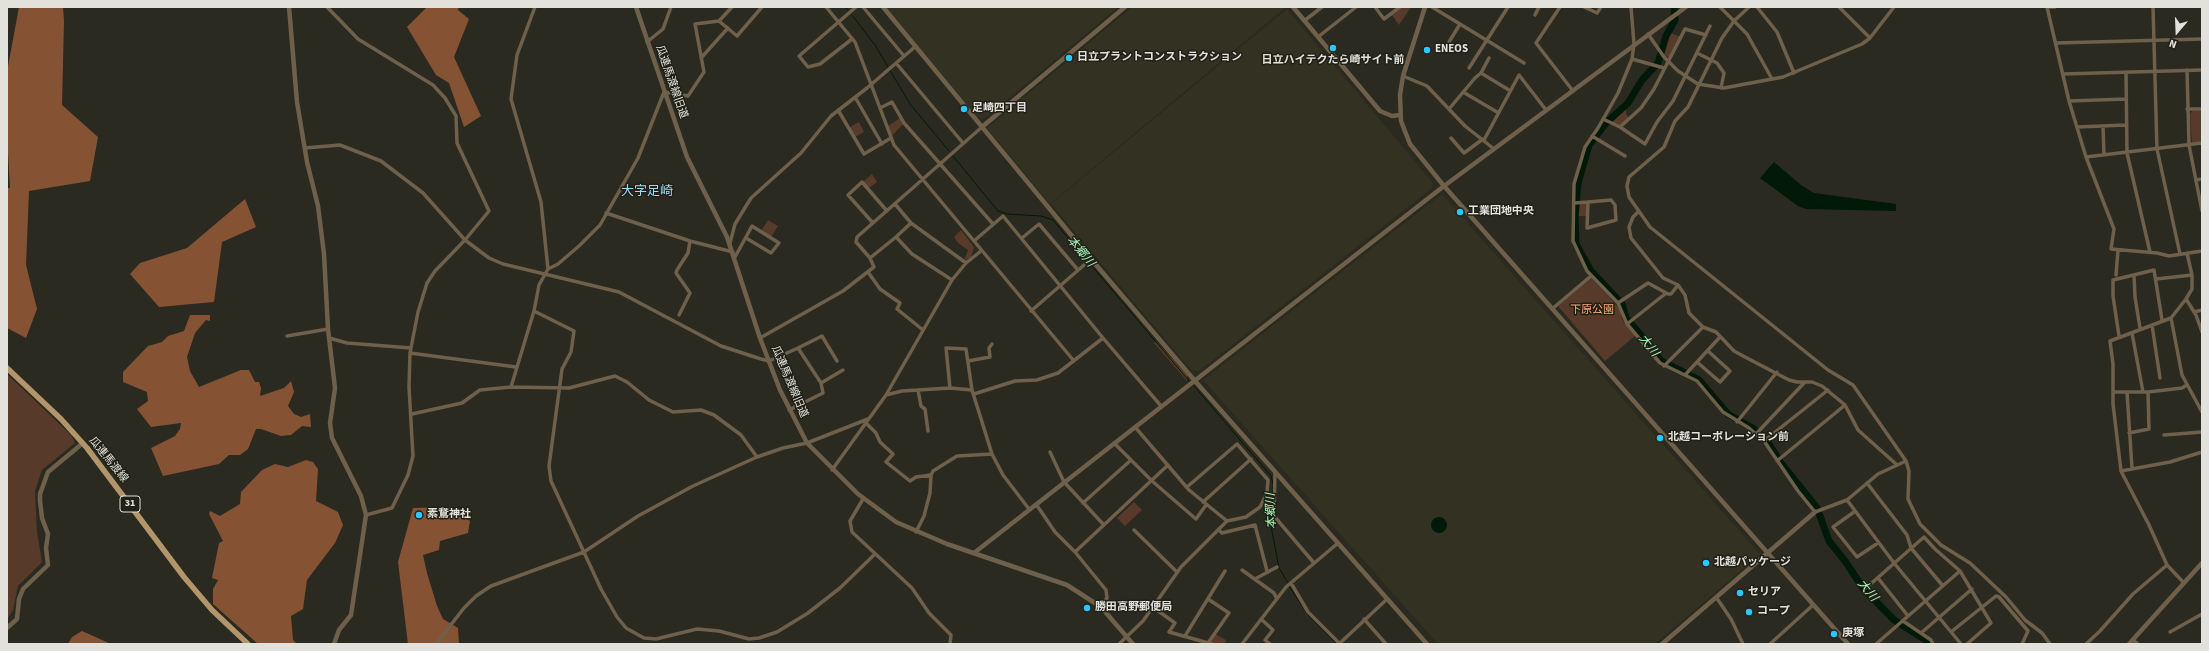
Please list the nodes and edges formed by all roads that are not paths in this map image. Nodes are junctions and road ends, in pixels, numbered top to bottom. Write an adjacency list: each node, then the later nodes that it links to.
1 (288, 7): 109 (street)
2 (327, 7): 134 (street)
3 (535, 7): 148 (street)
4 (636, 7): 51 (street, 瓜連馬渡線旧道)
5 (671, 7): 51 (street)
6 (732, 7): 36 (street)
7 (762, 7): 42 (street)
8 (826, 7): 39 (street)
9 (856, 7): 39 (street)
10 (863, 7): 57 (street)
11 (883, 7): 55 (street)
12 (1125, 7): 99 (street)
13 (1293, 7): 37 (street)
14 (1322, 7): 37 (street)
15 (1356, 7): 45 (street)
16 (1375, 7): 17 (street)
17 (1400, 7)
18 (1425, 7): 74 (street)
19 (1432, 7): 40 (street)
20 (1508, 7): 49 (street)
21 (1539, 7): 35 (street)
22 (1560, 7): 81 (street)
23 (1584, 7): 24 (street)
24 (1601, 7)
25 (1631, 7): 54 (street)
26 (1686, 7): 43 (street)
27 (1720, 7): 38 (street)
28 (1749, 7): 38 (street)
29 (1757, 7): 72 (street)
30 (1839, 7): 46 (street)
31 (1894, 7): 46 (street)
32 (2047, 7): 33 (street); 53 (street)
33 (2055, 7)
34 (2153, 7): 50 (street)
35 (1534, 15)
36 (719, 21): 42 (street); 58 (street)
37 (1304, 21): 45 (street)
38 (1734, 21): 61 (street); 76 (street)
39 (839, 23): 47 (street); 47 (street)
40 (1460, 24): 49 (street); 52 (street)
41 (1710, 26): 44 (street)
42 (728, 28): 58 (street)
43 (1648, 34): 54 (street); 62 (street)
44 (1706, 35): 56 (street); 62 (street)
45 (1318, 37): 94 (street)
46 (1870, 38): 72 (street)
47 (852, 39): 77 (street)
48 (2202, 39): 50 (street)
49 (1486, 40): 64 (street); 65 (street)
50 (2154, 40): 53 (street); 70 (street)
51 (647, 42): 82 (street, 瓜連馬渡線旧道)
52 (1449, 42)
53 (2056, 43): 73 (street)
54 (1634, 44): 60 (street); 81 (street)
55 (916, 46): 57 (street); 99 (street)
56 (1697, 53): 61 (street); 75 (street)
57 (904, 56): 63 (street)
58 (701, 58): 82 (street)
59 (1489, 58): 71 (street)
60 (1632, 59): 66 (street); 95 (street)
61 (1710, 60): 78 (street); 79 (street)
62 (1668, 61): 66 (street); 75 (street)
63 (896, 63): 77 (street); 105 (street)
64 (1524, 63)
65 (1469, 68)
66 (1663, 68): 97 (street)
67 (2187, 70): 68 (street); 70 (street); 89 (street)
68 (2202, 70)
69 (2126, 72): 70 (street); 73 (street); 85 (street)
70 (2156, 72): 111 (street)
71 (1481, 73): 80 (street); 83 (street)
72 (1794, 73): 76 (street)
73 (2063, 74): 86 (street)
74 (1403, 76): 88 (street); 94 (street)
75 (1685, 76): 78 (street); 97 (street)
76 (1772, 79): 79 (street)
77 (871, 84): 84 (street); 87 (street)
78 (1698, 84): 79 (street); 126 (street)
79 (1721, 88)
80 (1509, 90): 92 (street); 93 (street)
81 (1573, 91): 92 (street)
82 (664, 92): 127 (street); 137 (street, 瓜連馬渡線旧道)
83 (1463, 92): 88 (street); 93 (street)
84 (855, 97): 91 (street); 107 (street)
85 (2126, 99): 86 (street); 96 (street)
86 (2069, 101): 100 (street)
87 (880, 108): 102 (street); 116 (street)
88 (1449, 109): 104 (street)
89 (2187, 109): 90 (street); 108 (street)
90 (2202, 109)
91 (838, 110): 107 (street); 137 (street)
92 (1546, 110): 110 (street)
93 (1497, 112): 104 (street)
94 (1400, 115): 120 (street)
95 (1604, 120): 97 (street); 101 (street)
96 (2126, 125): 98 (street); 112 (street)
97 (1620, 126)
98 (2103, 126): 100 (street); 113 (street)
99 (982, 127): 105 (street); 146 (street)
100 (2077, 127): 115 (street)
101 (1592, 136): 114 (street); 122 (street)
102 (891, 138): 107 (street); 117 (street)
103 (1451, 138): 104 (street)
104 (1483, 139): 110 (street)
105 (963, 143): 116 (street)
106 (2202, 143): 108 (street)
107 (882, 144)
108 (2189, 145): 111 (street); 119 (street)
109 (305, 148): 134 (street); 174 (street)
110 (1494, 149): 120 (street)
111 (2157, 149): 112 (street); 143 (street)
112 (2127, 153): 113 (street); 141 (street)
113 (2104, 155): 115 (street)
114 (1625, 156)
115 (2086, 157): 138 (street)
116 (940, 163): 117 (street); 130 (street)
117 (922, 179): 123 (street); 136 (street)
118 (2202, 179): 119 (street)
119 (2196, 180): 125 (street)
120 (1444, 186): 163 (street); 202 (street)
121 (1588, 202): 121 (street); 122 (street)
122 (1574, 203): 155 (street)
123 (895, 204): 124 (street); 128 (street)
124 (887, 211): 129 (street); 129 (street)
125 (2202, 211)
126 (1638, 212): 158 (street); 242 (street)
127 (606, 213): 135 (street); 148 (street)
128 (911, 223): 131 (street); 147 (street)
129 (873, 224): 145 (street)
130 (993, 224): 133 (street); 136 (street)
131 (896, 237): 145 (street); 157 (street)
132 (746, 238): 132 (street); 144 (street)
133 (1022, 238): 149 (street); 159 (street)
134 (465, 240): 154 (street); 186 (street)
135 (690, 241): 144 (street); 168 (street)
136 (974, 241): 139 (street)
137 (730, 243): 144 (street, 瓜連馬渡線旧道)
138 (2118, 250): 141 (street); 151 (street)
139 (981, 251): 147 (street); 166 (street)
140 (2202, 251): 142 (street)
141 (2150, 252): 143 (street)
142 (2187, 253): 143 (street); 153 (street)
143 (2180, 254)
144 (734, 255): 183 (street, 瓜連馬渡線旧道)
145 (870, 258): 150 (street)
146 (1091, 259): 149 (street); 202 (street)
147 (966, 263): 157 (street)
148 (548, 269): 154 (street)
149 (1078, 270): 159 (street)
150 (868, 272): 176 (street); 183 (street)
151 (2116, 275)
152 (2134, 275): 156 (street); 175 (street); 180 (street)
153 (2192, 275): 156 (street); 161 (street)
154 (544, 276): 165 (street); 192 (street)
155 (1591, 276): 162 (street); 163 (street)
156 (2156, 279): 170 (street)
157 (952, 280): 176 (street)
158 (1678, 285): 160 (street); 173 (street)
159 (1060, 286): 166 (street); 184 (street)
160 (1665, 294): 162 (street); 171 (street)
161 (2186, 299): 167 (street); 169 (street)
162 (1620, 302): 171 (street)
163 (1552, 309): 275 (street)
164 (2202, 310): 167 (street)
165 (534, 311): 197 (street); 207 (street)
166 (1031, 311): 191 (street)
167 (2194, 312): 177 (street)
168 (679, 315)
169 (2171, 318): 170 (street); 205 (street)
170 (2162, 320): 172 (street)
171 (1627, 324): 195 (street)
172 (2152, 325): 175 (street); 201 (street)
173 (1703, 327): 181 (street); 195 (street)
174 (328, 328): 179 (street); 182 (street)
175 (2140, 328): 178 (street)
176 (923, 330): 217 (street)
177 (2202, 332)
178 (2132, 333): 180 (street); 214 (street)
179 (287, 336)
180 (2119, 336): 212 (street)
181 (1720, 337): 188 (street); 199 (street)
182 (329, 338): 186 (street); 264 (street)
183 (760, 338): 192 (street, 瓜連馬渡線旧道)
184 (1103, 338): 191 (street); 219 (street)
185 (992, 344): 193 (street)
186 (411, 348): 189 (street)
187 (798, 348): 190 (street); 192 (street); 203 (street)
188 (1708, 351): 194 (street); 194 (street)
189 (410, 353): 197 (street); 222 (street)
190 (837, 360)
191 (1074, 360): 216 (street)
192 (769, 361): 220 (street, 瓜連馬渡線旧道)
193 (968, 361): 208 (street); 210 (street)
194 (1697, 362): 200 (street)
195 (1664, 366): 200 (street)
196 (7, 368): 232 (main road, 瓜連馬渡線 / 31)
197 (516, 368): 206 (street)
198 (843, 370): 203 (street)
199 (1777, 372): 204 (street); 223 (street)
200 (1685, 374): 223 (street)
201 (2160, 378)
202 (1195, 381): 219 (street); 248 (street)
203 (821, 383): 220 (street)
204 (1804, 383): 211 (street); 227 (street)
205 (2187, 385): 215 (street); 221 (street)
206 (511, 387): 207 (street); 222 (street)
207 (560, 388): 238 (street); 273 (street)
208 (950, 388): 209 (street); 210 (street)
209 (918, 390): 217 (street); 226 (street)
210 (972, 390): 216 (street)
211 (1828, 390): 218 (street); 231 (street)
212 (2113, 392): 213 (street); 247 (street)
213 (2127, 392): 214 (street); 229 (street)
214 (2143, 392): 215 (street)
215 (2148, 392): 229 (street)
216 (974, 394): 237 (street)
217 (886, 395): 224 (street)
218 (1845, 405): 241 (street); 243 (street)
219 (1161, 406): 225 (street)
220 (790, 410): 233 (street, 瓜連馬渡線旧道)
221 (2202, 412)
222 (412, 414): 264 (street)
223 (1738, 420): 227 (street)
224 (867, 421): 233 (street); 246 (street); 249 (street)
225 (1135, 427): 234 (street); 244 (street)
226 (928, 431)
227 (1757, 432): 231 (street)
228 (2202, 432): 230 (street)
229 (2129, 433): 245 (street)
230 (2164, 435)
231 (1765, 440): 241 (street)
232 (83, 443): 310 (street); 318 (main road, 瓜連馬渡線 / 31)
233 (807, 443): 238 (street); 246 (street, 瓜連馬渡線旧道)
234 (1114, 444): 240 (street); 253 (street)
235 (1050, 452): 253 (street)
236 (2202, 452): 245 (street)
237 (992, 454): 249 (street); 261 (street)
238 (756, 457): 273 (street)
239 (1251, 459): 251 (street); 255 (street); 260 (street)
240 (1131, 460): 252 (street); 258 (street)
241 (1777, 461): 262 (street)
242 (1906, 461): 243 (street); 338 (street)
243 (1896, 464): 254 (street)
244 (1168, 465): 252 (street); 255 (street)
245 (2132, 468): 247 (street)
246 (832, 470): 256 (street, 瓜連馬渡線旧道)
247 (2121, 471): 281 (street)
248 (1275, 472): 250 (street); 270 (street)
249 (931, 475): 269 (street)
250 (1275, 479): 251 (street); 278 (street)
251 (1268, 480): 265 (street)
252 (1152, 481): 260 (street); 266 (street)
253 (1064, 482): 258 (street); 259 (street)
254 (1867, 483): 257 (street); 272 (street)
255 (1187, 487): 260 (street)
256 (863, 499): 269 (street, 瓜連馬渡線旧道); 277 (street)
257 (1847, 500): 262 (street); 263 (street)
258 (1083, 503): 266 (street)
259 (1036, 504): 261 (street); 274 (street)
260 (1205, 504): 265 (street)
261 (1029, 509): 276 (street)
262 (1816, 511): 275 (street)
263 (1854, 512): 271 (street); 271 (street)
264 (366, 515): 319 (street)
265 (1227, 521): 268 (street)
266 (1104, 525): 274 (street)
267 (1134, 530): 287 (street)
268 (1219, 530): 285 (street); 287 (street)
269 (916, 532): 276 (street, 瓜連馬渡線旧道)
270 (1338, 543): 278 (street); 298 (street)
271 (1878, 543): 280 (street)
272 (1911, 548): 280 (street); 286 (street); 292 (street)
273 (584, 552): 277 (street); 320 (street)
274 (1075, 552): 301 (street)
275 (1767, 552): 295 (street); 300 (street)
276 (974, 553): 301 (street, 瓜連馬渡線旧道)
277 (875, 554): 321 (street)
278 (1314, 563): 290 (street)
279 (2202, 563): 291 (street)
280 (1894, 564): 288 (street); 299 (street)
281 (2167, 565): 291 (street); 339 (street)
282 (1277, 567): 285 (street)
283 (1242, 570): 289 (street)
284 (1225, 571): 296 (street)
285 (1267, 571): 289 (street)
286 (1960, 571): 292 (street); 294 (street)
287 (1177, 572): 303 (street)
288 (1878, 578): 293 (street); 305 (street)
289 (1255, 579): 297 (street)
290 (1291, 583): 297 (street); 326 (street)
291 (2184, 583): 316 (street)
292 (1943, 586): 299 (street)
293 (1866, 588)
294 (1972, 589): 302 (street); 306 (street)
295 (1716, 597): 329 (street); 330 (street)
296 (1208, 599): 314 (street); 317 (street)
297 (1277, 599): 307 (street)
298 (1386, 600): 308 (street); 328 (street)
299 (1926, 601): 305 (street); 306 (street)
300 (1813, 605): 331 (street); 332 (street)
301 (1100, 606): 315 (street, 瓜連馬渡線旧道)
302 (1982, 606): 311 (street); 336 (street); 337 (street)
303 (1154, 608): 314 (street); 315 (street)
304 (2202, 614): 312 (street)
305 (1908, 616): 309 (street)
306 (1939, 617): 311 (street); 313 (street)
307 (1261, 619): 324 (street); 325 (street)
308 (1364, 619): 326 (street); 327 (street)
309 (1903, 621): 313 (street); 333 (street)
310 (7, 628)
311 (1951, 632): 335 (street)
312 (2170, 632)
313 (1921, 633): 334 (street)
314 (1185, 636): 317 (street)
315 (1128, 637): 322 (street); 323 (street, 瓜連馬渡線旧道)
316 (2131, 642): 340 (street)
317 (1210, 643)
318 (248, 644)
319 (334, 644)
320 (436, 644)
321 (950, 644)
322 (1119, 644)
323 (1133, 644)
324 (1242, 644)
325 (1270, 644)
326 (1339, 644)
327 (1386, 644)
328 (1427, 644)
329 (1662, 644)
330 (1743, 644)
331 (1770, 644)
332 (1848, 644)
333 (1876, 644)
334 (1933, 644)
335 (1961, 644)
336 (1967, 644)
337 (2022, 644)
338 (2050, 644)
339 (2086, 644)
340 (2138, 644)

